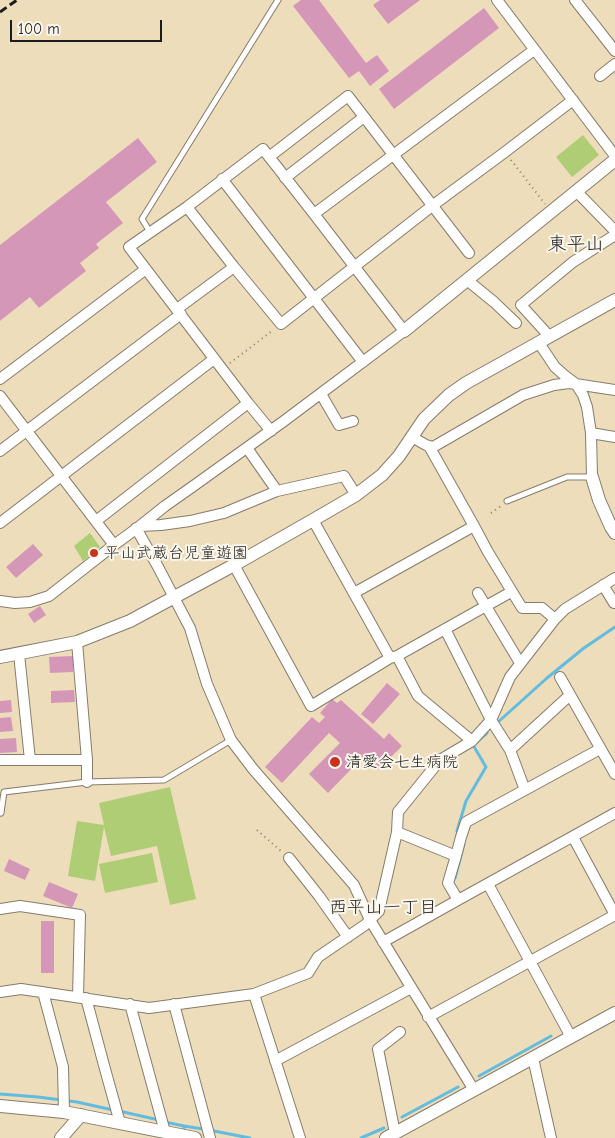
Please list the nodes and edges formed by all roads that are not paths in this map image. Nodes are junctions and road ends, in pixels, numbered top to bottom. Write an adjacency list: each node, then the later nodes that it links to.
1 (278, 0): 21 (lane)
2 (497, 0): 4 (street)
3 (575, 0): 5 (street)
4 (534, 50): 8 (street); 10 (street)
5 (615, 51)
6 (615, 64): 7 (street)
7 (600, 76)
8 (572, 100): 11 (street); 18 (street)
9 (364, 117): 10 (street); 12 (street); 14 (street)
10 (393, 154): 18 (street); 19 (street)
11 (615, 156)
12 (269, 157): 14 (street); 15 (street)
13 (615, 160): 16 (street)
14 (286, 178): 19 (street)
15 (222, 180): 17 (street); 28 (street)
16 (576, 192): 20 (street); 27 (street)
17 (187, 206): 21 (street); 24 (street)
18 (432, 206): 23 (street); 25 (street)
19 (314, 214): 25 (street)
20 (615, 231)
21 (150, 232): 26 (street)
22 (615, 235): 33 (street)
23 (469, 253)
24 (234, 266): 28 (street); 30 (street)
25 (355, 267): 28 (street); 32 (street)
26 (146, 269): 30 (street); 36 (street)
27 (467, 280): 31 (street); 32 (street)
28 (315, 298): 35 (street)
29 (615, 300): 33 (street)
30 (179, 311): 34 (street); 43 (street)
31 (516, 323)
32 (404, 331): 35 (street)
33 (544, 340): 37 (street); 46 (street)
34 (214, 359): 41 (street); 51 (street)
35 (364, 362): 39 (street)
36 (0, 380)
37 (576, 384): 38 (street); 45 (street); 48 (street)
38 (615, 390)
39 (320, 394): 42 (street); 44 (street)
40 (0, 396): 43 (street)
41 (248, 403): 44 (street); 56 (street)
42 (353, 421)
43 (26, 430): 50 (street); 51 (street)
44 (271, 431): 49 (street)
45 (591, 434): 47 (street); 52 (street)
46 (412, 437): 48 (street); 54 (street)
47 (615, 437)
48 (429, 446): 59 (street)
49 (247, 448): 53 (street); 60 (street)
50 (0, 451)
51 (62, 476): 56 (street); 58 (street)
52 (592, 477): 55 (lane); 61 (street)
53 (277, 491): 54 (street); 60 (street)
54 (356, 495): 57 (street)
55 (507, 501)
56 (96, 520): 62 (street)
57 (313, 520): 63 (street); 67 (street)
58 (0, 523)
59 (474, 526): 66 (street); 67 (street)
60 (138, 527): 62 (street); 69 (street)
61 (615, 532)
62 (114, 544): 70 (street)
63 (234, 565): 69 (street); 78 (street)
64 (615, 578): 65 (street)
65 (603, 585): 71 (street); 73 (street)
66 (511, 592): 72 (street); 73 (street)
67 (354, 593): 78 (street)
68 (478, 593): 72 (street)
69 (174, 598): 75 (street); 83 (street)
70 (0, 601)
71 (614, 602)
72 (486, 606): 74 (street); 79 (street)
73 (555, 619): 79 (street)
74 (445, 629): 78 (street); 82 (street)
75 (77, 642): 76 (street); 89 (street)
76 (19, 654): 77 (street); 88 (street)
77 (0, 657)
78 (393, 657): 84 (street)
79 (520, 663): 82 (street)
80 (560, 677): 81 (street)
81 (570, 695): 85 (street); 86 (street)
82 (491, 720): 84 (street); 86 (street)
83 (231, 740): 91 (lane); 103 (street)
84 (472, 741): 95 (street)
85 (600, 749): 90 (street); 92 (street)
86 (510, 750): 92 (street)
87 (0, 760): 88 (street)
88 (30, 760): 89 (street)
89 (87, 760): 91 (street)
90 (615, 774)
91 (87, 782): 93 (lane)
92 (525, 790): 97 (street)
93 (0, 812)
94 (615, 813): 96 (street)
95 (397, 832): 97 (street); 103 (street)
96 (573, 837): 99 (street); 102 (street)
97 (456, 856): 100 (street)
98 (289, 858): 104 (street)
99 (488, 884): 100 (street); 106 (street)
100 (458, 900): 105 (street)
101 (0, 909): 111 (street)
102 (615, 915): 106 (street)
103 (370, 920): 104 (street); 105 (street)
104 (348, 937): 110 (street)
105 (383, 942): 107 (street)
106 (531, 961): 115 (street); 117 (street)
107 (411, 988): 115 (street); 119 (street)
108 (0, 992): 109 (street)
109 (43, 992): 111 (street); 121 (street)
110 (254, 994): 113 (street); 119 (street)
111 (82, 998): 112 (street); 123 (street)
112 (130, 1004): 113 (street); 125 (street)
113 (174, 1004): 129 (street)
114 (615, 1013): 117 (street)
115 (428, 1017): 120 (street)
116 (400, 1032): 126 (street)
117 (571, 1037): 118 (street)
118 (534, 1058): 120 (street); 131 (street)
119 (275, 1062): 130 (street)
120 (474, 1090): 126 (street)
121 (64, 1104): 122 (street); 124 (street)
122 (0, 1106)
123 (118, 1114): 124 (street); 125 (street)
124 (82, 1115): 127 (street)
125 (163, 1124): 128 (street)
126 (391, 1136)
127 (61, 1138)
128 (195, 1138)
129 (210, 1138)
130 (300, 1138)
131 (551, 1138)

